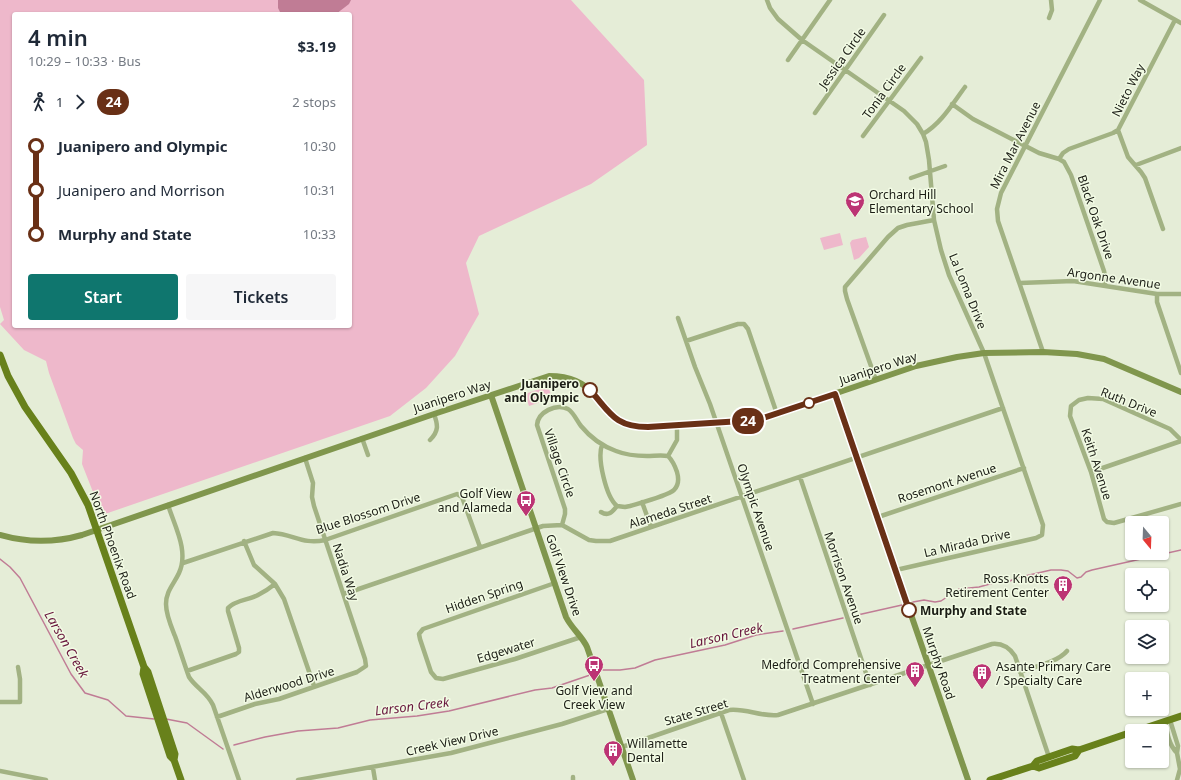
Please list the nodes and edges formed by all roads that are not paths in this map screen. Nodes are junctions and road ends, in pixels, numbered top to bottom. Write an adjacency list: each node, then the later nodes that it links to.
1 (767, 0): 10 (street, La Loma Drive)
2 (830, 0): 10 (street)
3 (1052, 0): 7 (street)
4 (1100, 0): 21 (street, Mira Mar Avenue)
5 (1140, 0): 8 (street)
6 (884, 15): 13 (street, Jessica Circle)
7 (1049, 18)
8 (1175, 20): 9 (street); 18 (street, Nieto Way)
9 (1181, 23)
10 (802, 40): 12 (street); 13 (street, La Loma Drive)
11 (921, 58): 15 (street, Tonia Circle)
12 (788, 60)
13 (846, 71): 15 (street, La Loma Drive); 17 (street, Jessica Circle)
14 (965, 86): 16 (street)
15 (889, 101): 19 (street, La Loma Drive); 20 (street, Tonia Circle)
16 (952, 104): 19 (street); 21 (street)
17 (815, 113)
18 (1118, 130): 23 (street, Nieto Way); 24 (street)
19 (923, 134): 26 (street, La Loma Drive)
20 (863, 136)
21 (1026, 146): 23 (street); 30 (street, Mira Mar Avenue)
22 (1181, 148): 24 (street)
23 (1059, 158): 31 (street, Black Oak Drive)
24 (1136, 165): 29 (street)
25 (945, 166): 26 (street)
26 (930, 171): 27 (street); 28 (street, La Loma Drive)
27 (911, 178)
28 (934, 220): 37 (street, La Loma Drive); 40 (street)
29 (1163, 230)
30 (1020, 283): 31 (street, Argonne Avenue); 36 (street, Mira Mar Avenue)
31 (1104, 285): 32 (street, Argonne Avenue)
32 (1157, 294): 33 (street, Argonne Avenue); 39 (street)
33 (1181, 294)
34 (678, 318): 35 (street, Olympic Avenue)
35 (686, 342): 47 (street); 48 (street, Olympic Avenue)
36 (1043, 352): 37 (street, Juanipero Way); 41 (street, Juanipero Way)
37 (984, 353): 40 (street, Juanipero Way); 44 (street, La Loma Drive)
38 (0, 355): 71 (main road, North Phoenix Road)
39 (1181, 373)
40 (876, 380): 42 (street, Juanipero Way)
41 (1181, 392)
42 (835, 394): 47 (street, Juanipero Way); 57 (street, Murphy Road)
43 (491, 395): 46 (street, Juanipero Way); 49 (street, Juanipero Way); 70 (street, Golf View Drive)
44 (1003, 408): 57 (street, Alameda Street); 58 (street, La Loma Drive)
45 (1070, 411): 52 (street, Ruth Drive); 59 (street, Keith Avenue)
46 (434, 414): 50 (street, Juanipero Way); 51 (street)
47 (777, 414): 48 (street, Juanipero Way)
48 (716, 423): 49 (street, Juanipero Way); 61 (street, Olympic Avenue)
49 (677, 426): 55 (street)
50 (362, 438): 54 (street); 56 (street, Juanipero Way)
51 (430, 440)
52 (1181, 440): 59 (street)
53 (602, 445): 55 (street, Village Circle); 65 (street); 68 (street, Village Circle)
54 (368, 455)
55 (668, 456): 62 (street)
56 (305, 458): 64 (street, Juanipero Way); 74 (street, Nadia Way)
57 (857, 458): 60 (street, Alameda Street); 67 (street, Murphy Road)
58 (1024, 468): 67 (street, Rosemont Avenue); 72 (street, La Loma Drive)
59 (1091, 472): 63 (street, Keith Avenue)
60 (800, 477): 61 (street, Alameda Street); 90 (street, Morrison Avenue)
61 (742, 497): 69 (street, Alameda Street); 93 (street, Olympic Avenue)
62 (642, 502): 65 (street); 69 (street)
63 (1181, 504)
64 (168, 505): 71 (street, Juanipero Way); 77 (street)
65 (617, 506): 66 (street)
66 (601, 512)
67 (878, 516): 78 (street, Murphy Road)
68 (562, 525): 69 (street, Alameda Street); 70 (street)
69 (651, 527)
70 (536, 528): 76 (street); 79 (street, Golf View Drive)
71 (98, 530): 73 (street, Juanipero Way); 108 (main road, North Phoenix Road)
72 (1042, 535): 78 (street, La Mirada Drive)
73 (0, 536)
74 (325, 540): 75 (street, Blue Blossom Drive); 76 (street, Blue Blossom Drive); 81 (street, Nadia Way)
75 (244, 541): 77 (street, Blue Blossom Drive); 80 (street)
76 (480, 547): 81 (street)
77 (182, 562): 87 (street)
78 (896, 570): 84 (street, Murphy Road)
79 (555, 583): 82 (street, Golf View Drive); 89 (street, Hidden Spring)
80 (275, 584): 87 (street); 91 (street)
81 (344, 594): 86 (street, Nadia Way)
82 (581, 637): 89 (street, Edgewater); 94 (street, Golf View Drive)
83 (1067, 651): 88 (street)
84 (929, 665): 88 (street, State Street); 90 (street, State Street); 114 (street, Murphy Road)
85 (18, 667): 92 (street)
86 (365, 668): 91 (street, Alderwood Drive)
87 (187, 671): 97 (street)
88 (1020, 672): 103 (street, State Street)
89 (436, 678)
90 (870, 685): 93 (street, State Street)
91 (314, 686): 97 (street, Alderwood Drive)
92 (0, 702)
93 (813, 704): 95 (street, State Street)
94 (608, 709): 101 (street, Golf View Drive); 105 (street, Creek View Drive)
95 (721, 713): 101 (street, State Street); 113 (street)
96 (1181, 716): 98 (main road)
97 (217, 717): 109 (street)
98 (1167, 720): 99 (main road); 116 (street)
99 (1156, 724)
100 (1125, 734): 102 (main road)
101 (622, 747): 112 (street, Golf View Drive)
102 (1079, 750): 103 (main road); 104 (main road)
103 (1049, 756): 104 (main road)
104 (1033, 766): 115 (main road)
105 (373, 768): 110 (street, Creek View Drive); 111 (street)
106 (0, 771): 107 (street)
107 (46, 780)
108 (181, 780)
109 (239, 780)
110 (299, 780)
111 (375, 780)
112 (633, 780)
113 (744, 780)
114 (968, 780)
115 (990, 780)
116 (1178, 780)

